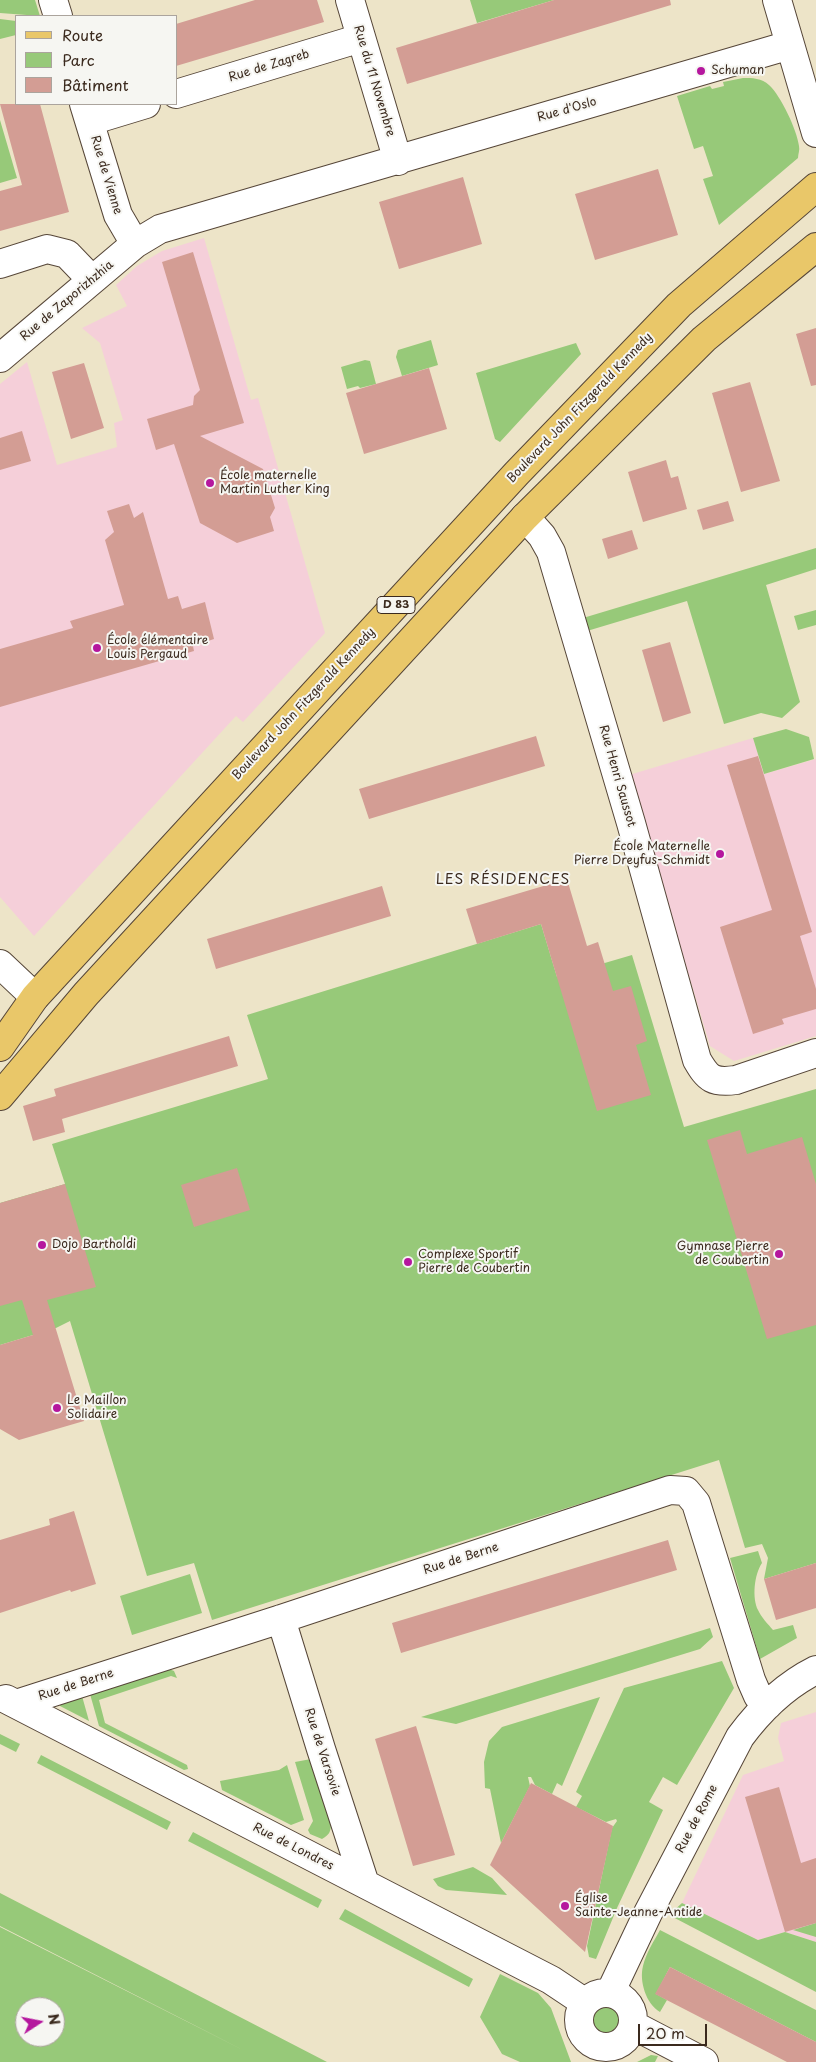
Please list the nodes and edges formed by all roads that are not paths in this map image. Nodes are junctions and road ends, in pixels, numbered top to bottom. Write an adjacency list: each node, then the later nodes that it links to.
1 (53, 0): 4 (street)
2 (350, 0): 5 (street, Rue du 11 Novembre)
3 (777, 0): 6 (street)
4 (58, 15)
5 (361, 38): 7 (street, Rue de Zagreb); 11 (street, Rue du 11 Novembre)
6 (790, 45): 10 (street); 11 (street, Rue d'Oslo)
7 (178, 93)
8 (139, 105): 9 (street)
9 (87, 112): 13 (street, Rue de Vienne)
10 (816, 134)
11 (398, 161): 13 (street, Rue d'Oslo)
12 (816, 187): 20 (main road, Boulevard John Fitzgerald Kennedy / D 83)
13 (135, 244): 16 (street, Rue de Zaporizhzhia)
14 (816, 247): 18 (main road, D 83)
15 (0, 264): 16 (street)
16 (92, 280): 17 (street, Rue de Zaporizhzhia)
17 (0, 358)
18 (525, 517): 22 (street, Rue Henri Saussot); 23 (main road, D 83)
19 (0, 964): 20 (street)
20 (35, 997): 21 (main road, Boulevard John Fitzgerald Kennedy / D 83)
21 (0, 1047)
22 (816, 1054)
23 (0, 1096)
24 (281, 1618): 26 (street, Rue de Berne); 27 (street, Rue de Berne); 28 (street, Rue de Varsovie)
25 (816, 1670): 27 (street, Rue de Rome)
26 (8, 1700): 28 (street, Rue de Londres)
27 (768, 1705): 29 (street, Rue de Rome)
28 (365, 1884): 30 (street, Rue de Londres)
29 (610, 1993): 30 (street); 31 (street)
30 (584, 2002): 32 (street)
31 (633, 2025): 32 (street); 33 (street)
32 (606, 2055)
33 (704, 2062)

